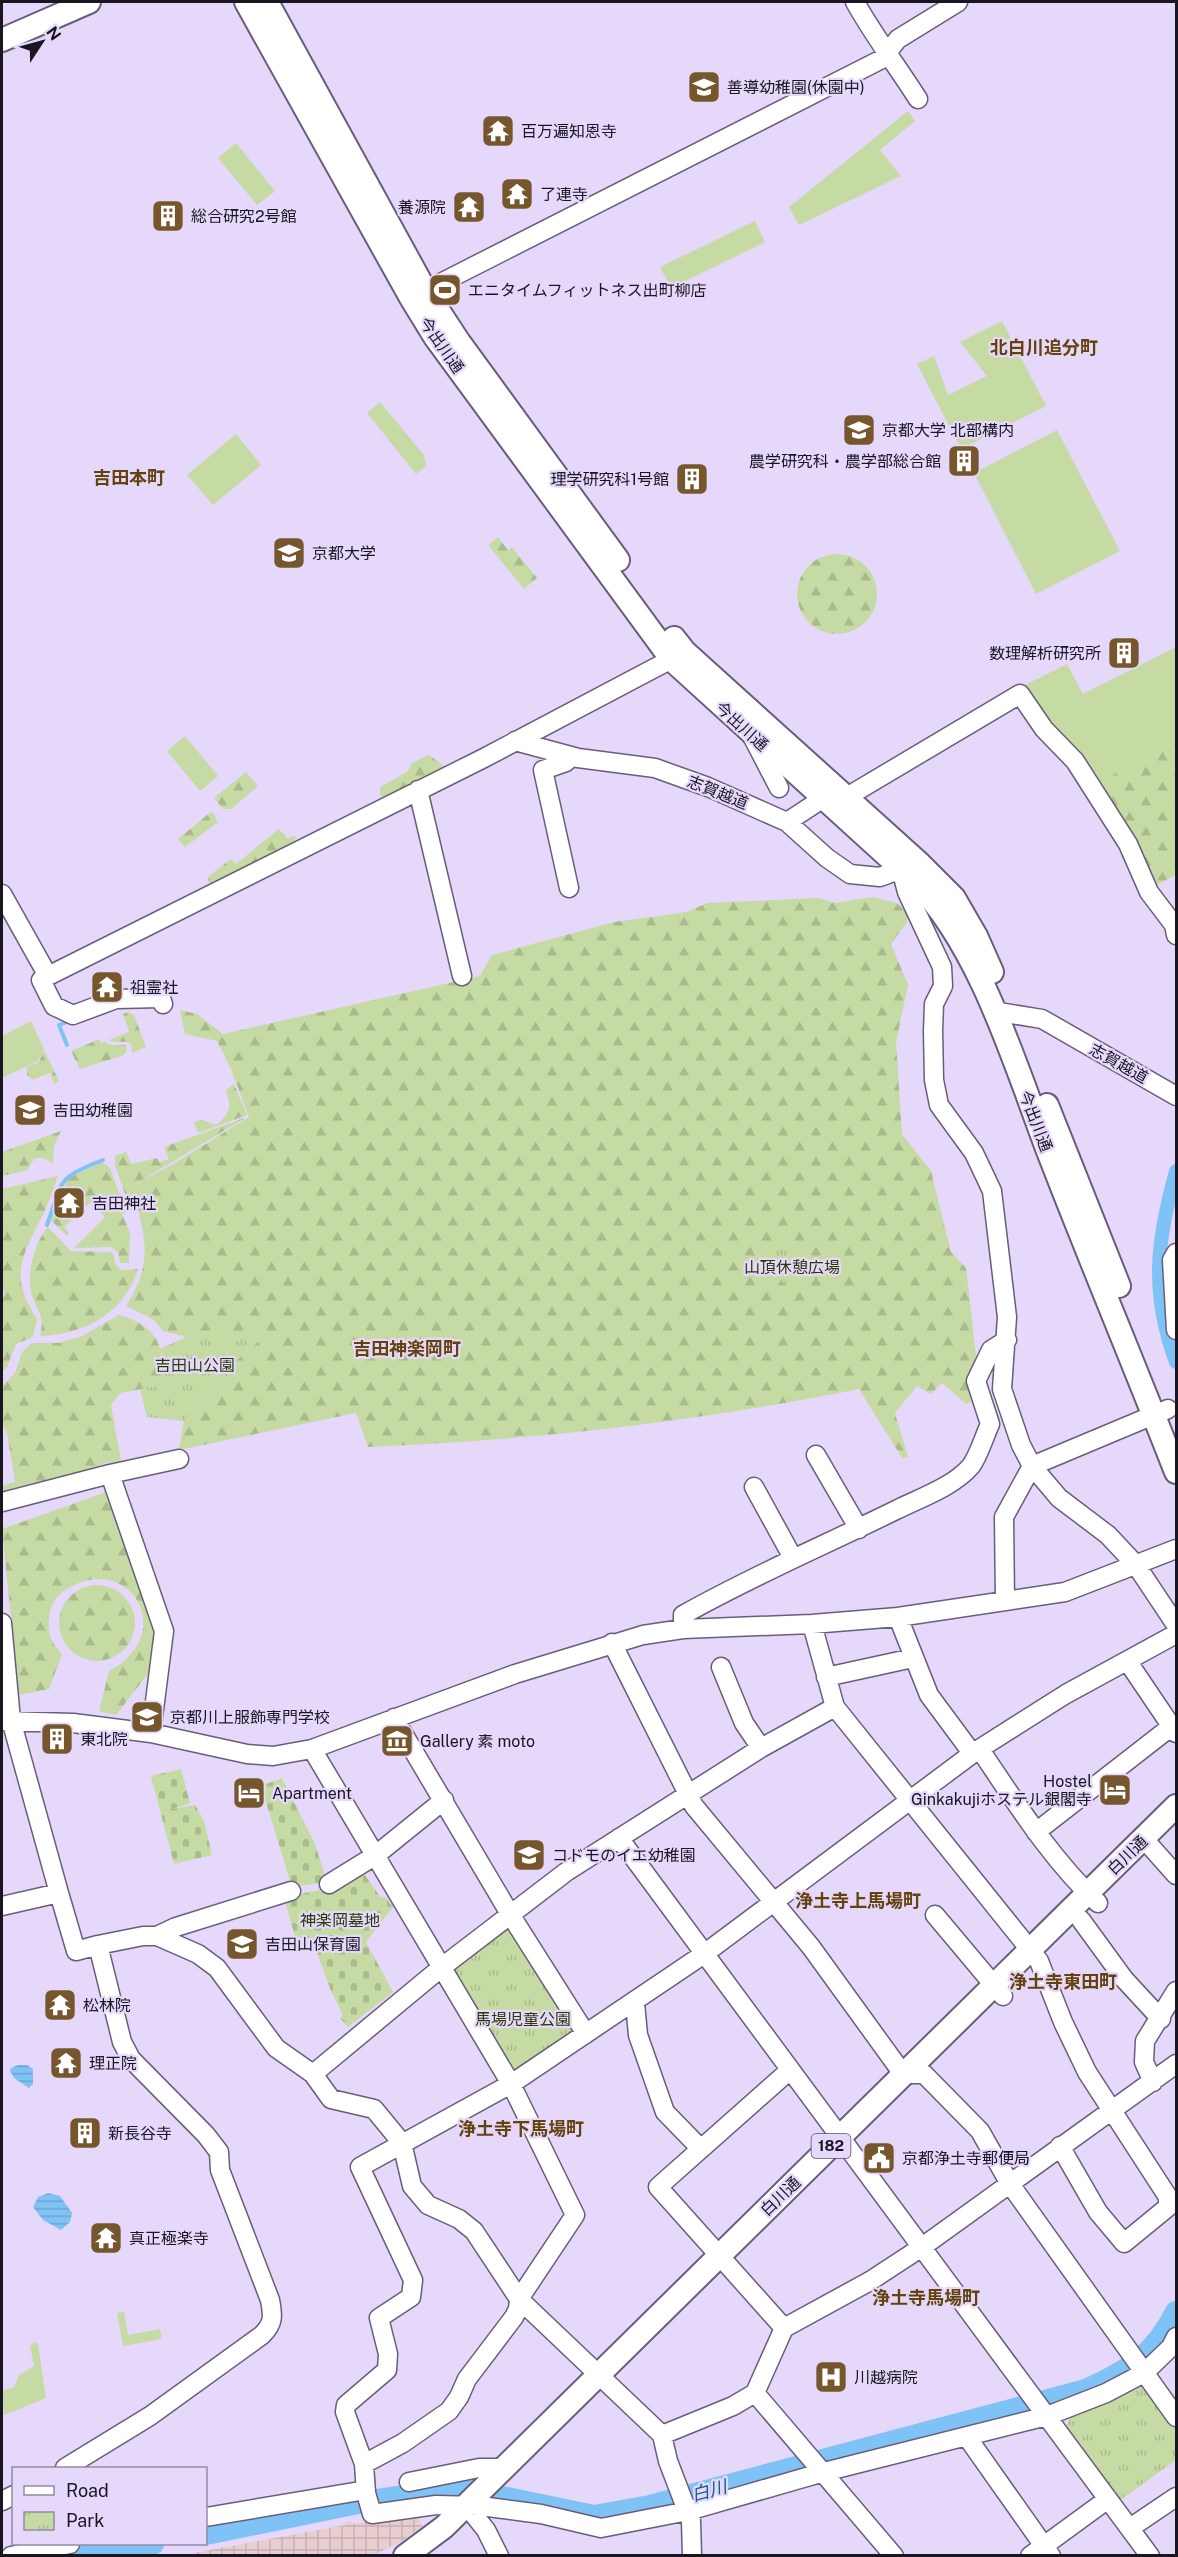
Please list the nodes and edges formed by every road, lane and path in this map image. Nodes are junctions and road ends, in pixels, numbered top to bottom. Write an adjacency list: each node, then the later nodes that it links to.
1 (89, 2): 6 (main road)
2 (246, 2): 9 (main road, 今出川通)
3 (267, 2): 9 (main road, 今出川通)
4 (855, 2): 7 (street)
5 (955, 2): 7 (street)
6 (2, 40)
7 (887, 51): 8 (street); 9 (street)
8 (918, 99)
9 (418, 294): 10 (main road, 今出川通)
10 (678, 656): 11 (street); 13 (main road, 今出川通); 15 (main road, 今出川通)
11 (516, 741): 12 (street, 志賀越道); 14 (street)
12 (570, 757): 17 (street, 志賀越道); 20 (street)
13 (788, 782): 16 (main road, 今出川通); 17 (street)
14 (418, 790): 23 (street); 24 (street)
15 (845, 798): 22 (street); 26 (main road, 今出川通)
16 (822, 799): 18 (street); 19 (main road, 今出川通)
17 (751, 806): 18 (street, 志賀越道)
18 (787, 822): 19 (street, 志賀越道)
19 (901, 868): 26 (main road, 今出川通); 30 (street)
20 (569, 888)
21 (2, 894): 24 (street)
22 (1176, 935)
23 (462, 976)
24 (45, 978): 25 (street)
25 (163, 1004)
26 (1002, 1012): 27 (street, 志賀越道); 31 (main road, 今出川通)
27 (1176, 1096)
28 (1174, 1257): 29 (street)
29 (1176, 1330)
30 (1007, 1340): 34 (street); 39 (street)
31 (1166, 1417): 34 (street); 35 (main road, 今出川通)
32 (816, 1455): 39 (street)
33 (179, 1459): 36 (street)
34 (1032, 1466): 42 (street); 43 (street)
35 (1176, 1472)
36 (110, 1474): 38 (street); 59 (street)
37 (754, 1487): 41 (street)
38 (2, 1502)
39 (859, 1528): 41 (street)
40 (1176, 1549): 42 (street)
41 (793, 1558): 48 (street)
42 (1136, 1565): 43 (street); 47 (street)
43 (1005, 1601): 44 (street)
44 (898, 1617): 46 (street); 51 (street)
45 (2, 1623): 57 (street)
46 (812, 1624): 48 (street); 54 (street)
47 (1176, 1625)
48 (683, 1629): 50 (street)
49 (1176, 1634): 52 (street)
50 (612, 1643): 56 (street); 63 (street)
51 (913, 1658): 54 (street); 62 (street)
52 (1128, 1662): 58 (street); 62 (street)
53 (721, 1667): 60 (street)
54 (826, 1677): 55 (street)
55 (835, 1707): 60 (street); 65 (street)
56 (394, 1718): 61 (street); 64 (street)
57 (6, 1720): 59 (street); 75 (street)
58 (1174, 1729): 68 (street)
59 (152, 1732): 61 (street)
60 (761, 1748): 63 (street)
61 (312, 1749): 71 (street)
62 (976, 1751): 65 (street); 68 (street)
63 (688, 1794): 69 (street); 77 (street)
64 (444, 1800): 71 (street); 79 (street)
65 (910, 1800): 77 (street); 85 (street)
66 (1176, 1806): 70 (main road, 白川通 / 182)
67 (1176, 1826): 70 (main road, 白川通 / 182)
68 (1036, 1832): 76 (street)
69 (619, 1838): 79 (street); 84 (street)
70 (1149, 1843): 72 (street); 76 (main road, 白川通 / 182)
71 (376, 1855): 73 (street); 86 (street)
72 (1176, 1875)
73 (329, 1884)
74 (291, 1892): 82 (street)
75 (59, 1893): 78 (street); 83 (street)
76 (1093, 1899): 81 (main road, 白川通 / 182); 85 (main road, 白川通 / 182)
77 (775, 1902): 84 (street); 95 (street)
78 (2, 1906)
79 (510, 1914): 86 (street); 91 (street)
80 (935, 1915): 87 (street)
81 (1081, 1920): 85 (main road, 白川通 / 182); 90 (street)
82 (157, 1936): 83 (street); 94 (street)
83 (98, 1945): 118 (street)
84 (704, 1954): 89 (street); 93 (street)
85 (1035, 1955): 87 (main road, 白川通 / 182); 98 (street)
86 (442, 1967): 94 (street); 97 (street)
87 (999, 1990): 95 (main road, 白川通 / 182)
88 (1176, 1991): 90 (street)
89 (635, 2003): 91 (street); 102 (street)
90 (1161, 2019): 96 (street)
91 (586, 2034): 97 (street)
92 (1176, 2064): 96 (street)
93 (790, 2070): 99 (street); 102 (street)
94 (313, 2074): 100 (street)
95 (914, 2074): 99 (main road, 白川通 / 182); 103 (street)
96 (1153, 2082): 98 (street)
97 (512, 2084): 100 (street); 106 (street)
98 (1110, 2110): 101 (street); 101 (street)
99 (845, 2142): 104 (street); 105 (main road, 白川通 / 182)
100 (402, 2143): 106 (street); 116 (street)
101 (1060, 2146): 103 (street)
102 (700, 2148): 105 (street)
103 (1010, 2184): 104 (street); 109 (street)
104 (922, 2247): 107 (street); 112 (street)
105 (724, 2262): 107 (street); 110 (main road, 白川通 / 182)
106 (519, 2299): 110 (street); 116 (street)
107 (784, 2328): 111 (street)
108 (1176, 2337): 109 (street)
109 (1139, 2366): 112 (street); 113 (street)
110 (603, 2381): 114 (street); 120 (main road, 白川通 / 182)
111 (754, 2393): 114 (street); 117 (street)
112 (1041, 2408): 115 (street); 123 (street)
113 (1176, 2417)
114 (662, 2435): 124 (street)
115 (967, 2437): 117 (street); 128 (street)
116 (364, 2464): 121 (street)
117 (818, 2465): 124 (street); 134 (street)
118 (68, 2467)
119 (409, 2482): 120 (street)
120 (485, 2496): 121 (street); 124 (street); 130 (main road, 白川通 / 182); 131 (main road, 白川通 / 182); 132 (street)
121 (367, 2497): 125 (street)
122 (1176, 2497): 126 (street)
123 (1108, 2499): 126 (street); 128 (street)
124 (684, 2501): 133 (street)
125 (207, 2517)
126 (1130, 2528): 135 (street)
127 (65, 2545): 129 (street)
128 (1042, 2552)
129 (10, 2556)
130 (405, 2556)
131 (433, 2556)
132 (499, 2556)
133 (692, 2556)
134 (894, 2556)
135 (1150, 2556)

